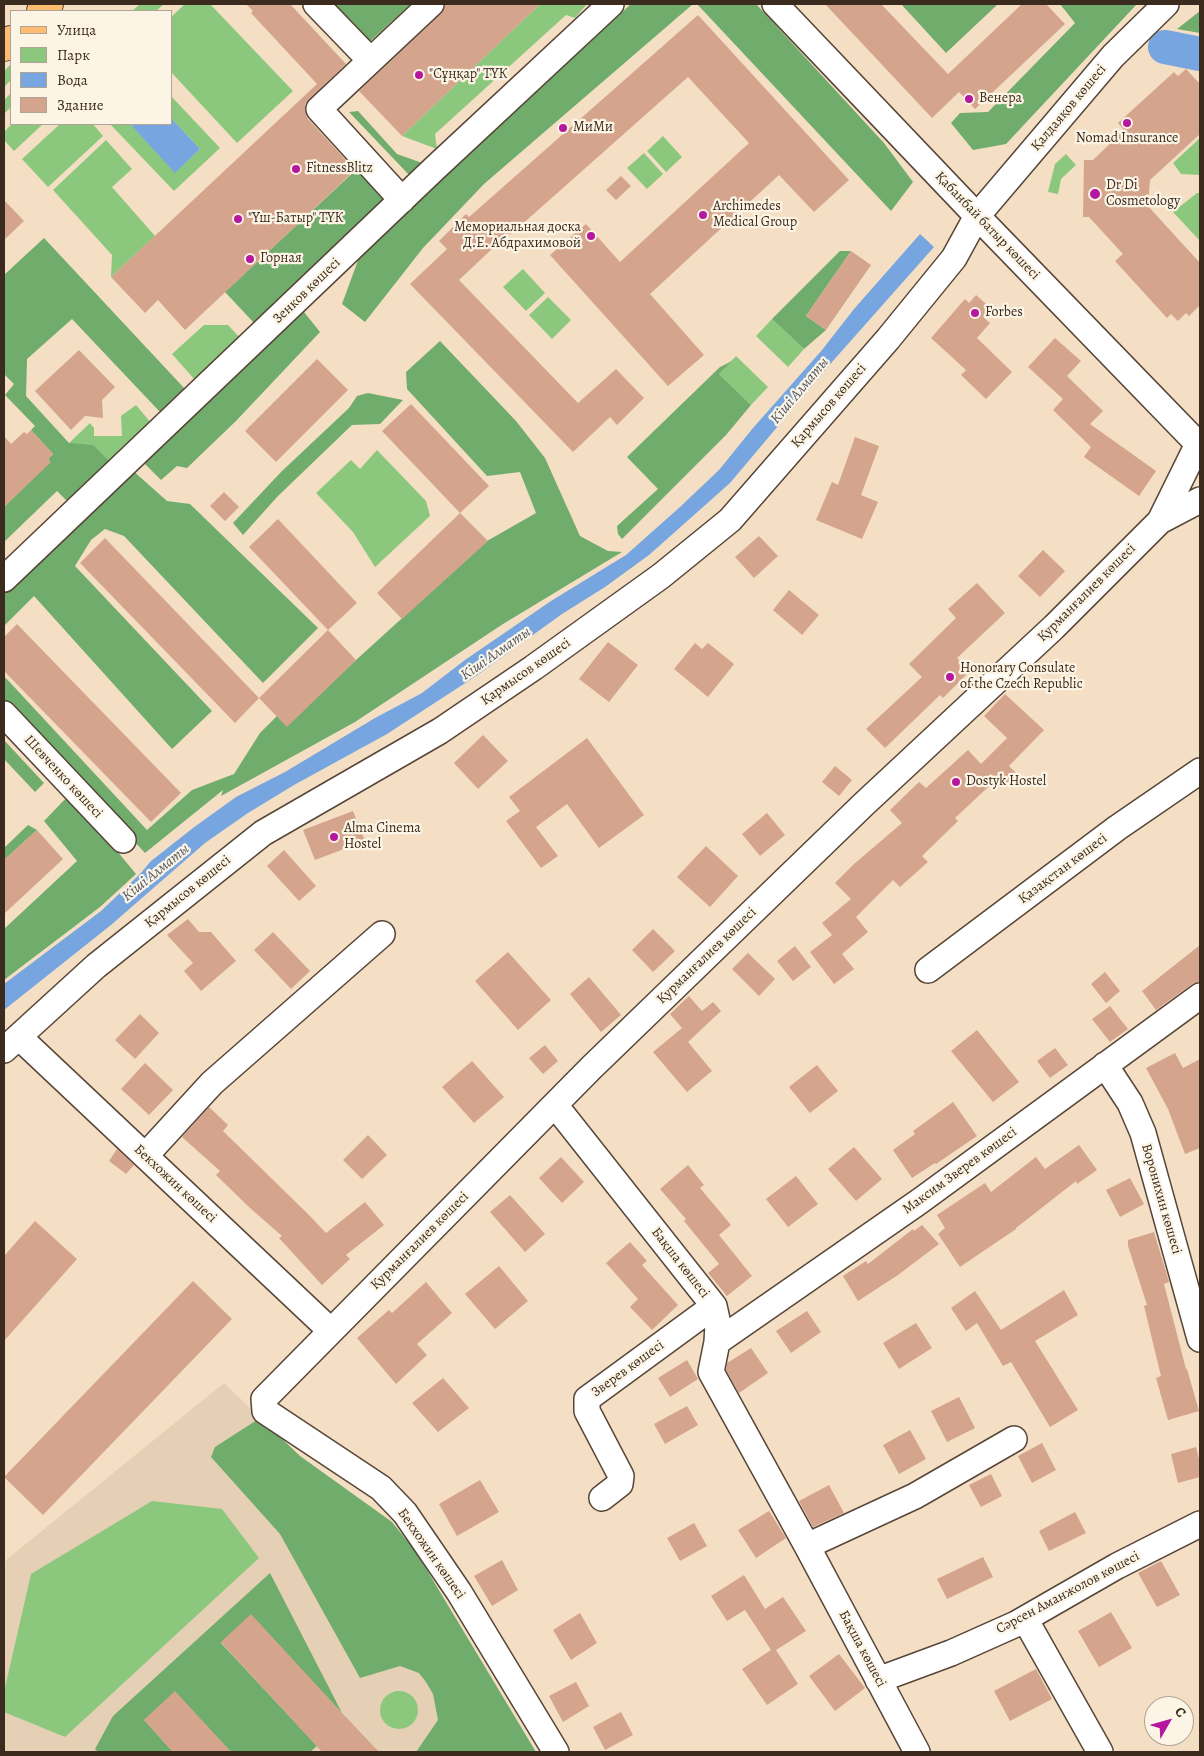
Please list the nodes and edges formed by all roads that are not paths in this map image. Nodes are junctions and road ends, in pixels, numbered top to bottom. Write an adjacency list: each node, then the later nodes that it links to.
1 (316, 4): 6 (street)
2 (431, 4): 6 (street)
3 (610, 4): 7 (street, Зенков көшесі)
4 (775, 4): 8 (street, Қабанбай батыр көшесі)
5 (1166, 4): 8 (street, Қалдаяқов көшесі)
6 (370, 60): 7 (street)
7 (402, 200): 12 (street, Зенков көшесі)
8 (977, 216): 9 (street, Қабанбай батыр көшесі); 19 (street, Қармысов көшесі)
9 (1196, 436): 11 (street)
10 (1200, 500): 11 (street)
11 (1160, 521): 21 (street, Қурманғалиев көшесі)
12 (4, 579)
13 (4, 714): 15 (street, Шевченко көшесі)
14 (1200, 771): 17 (street, Қазақстан көшесі)
15 (122, 840)
16 (382, 934): 22 (street)
17 (928, 970)
18 (1200, 996): 20 (street, Максим Зверев көшесі)
19 (11, 1044): 22 (street, Бекхожин көшесі)
20 (1106, 1065): 25 (street, Воронихин көшесі); 26 (street, Максим Зверев көшесі)
21 (555, 1105): 23 (street, Бақша көшесі); 24 (street, Қурманғалиев көшесі)
22 (146, 1156): 24 (street, Бекхожин көшесі)
23 (714, 1306): 26 (street, Бақша көшесі); 29 (street, Зверев көшесі)
24 (331, 1331): 27 (street, Қурманғалиев көшесі)
25 (1200, 1339)
26 (717, 1342): 31 (street, Бақша көшесі)
27 (264, 1399): 34 (street, Бекхожин көшесі)
28 (1014, 1439): 31 (street)
29 (602, 1498)
30 (1200, 1524): 32 (street, Сәрсен Аманжолов көшесі)
31 (807, 1546): 33 (street, Бақша көшесі)
32 (1025, 1619): 33 (street, Сәрсен Аманжолов көшесі); 36 (street)
33 (878, 1680): 35 (street, Бақша көшесі)
34 (556, 1752)
35 (917, 1752)
36 (1100, 1752)

